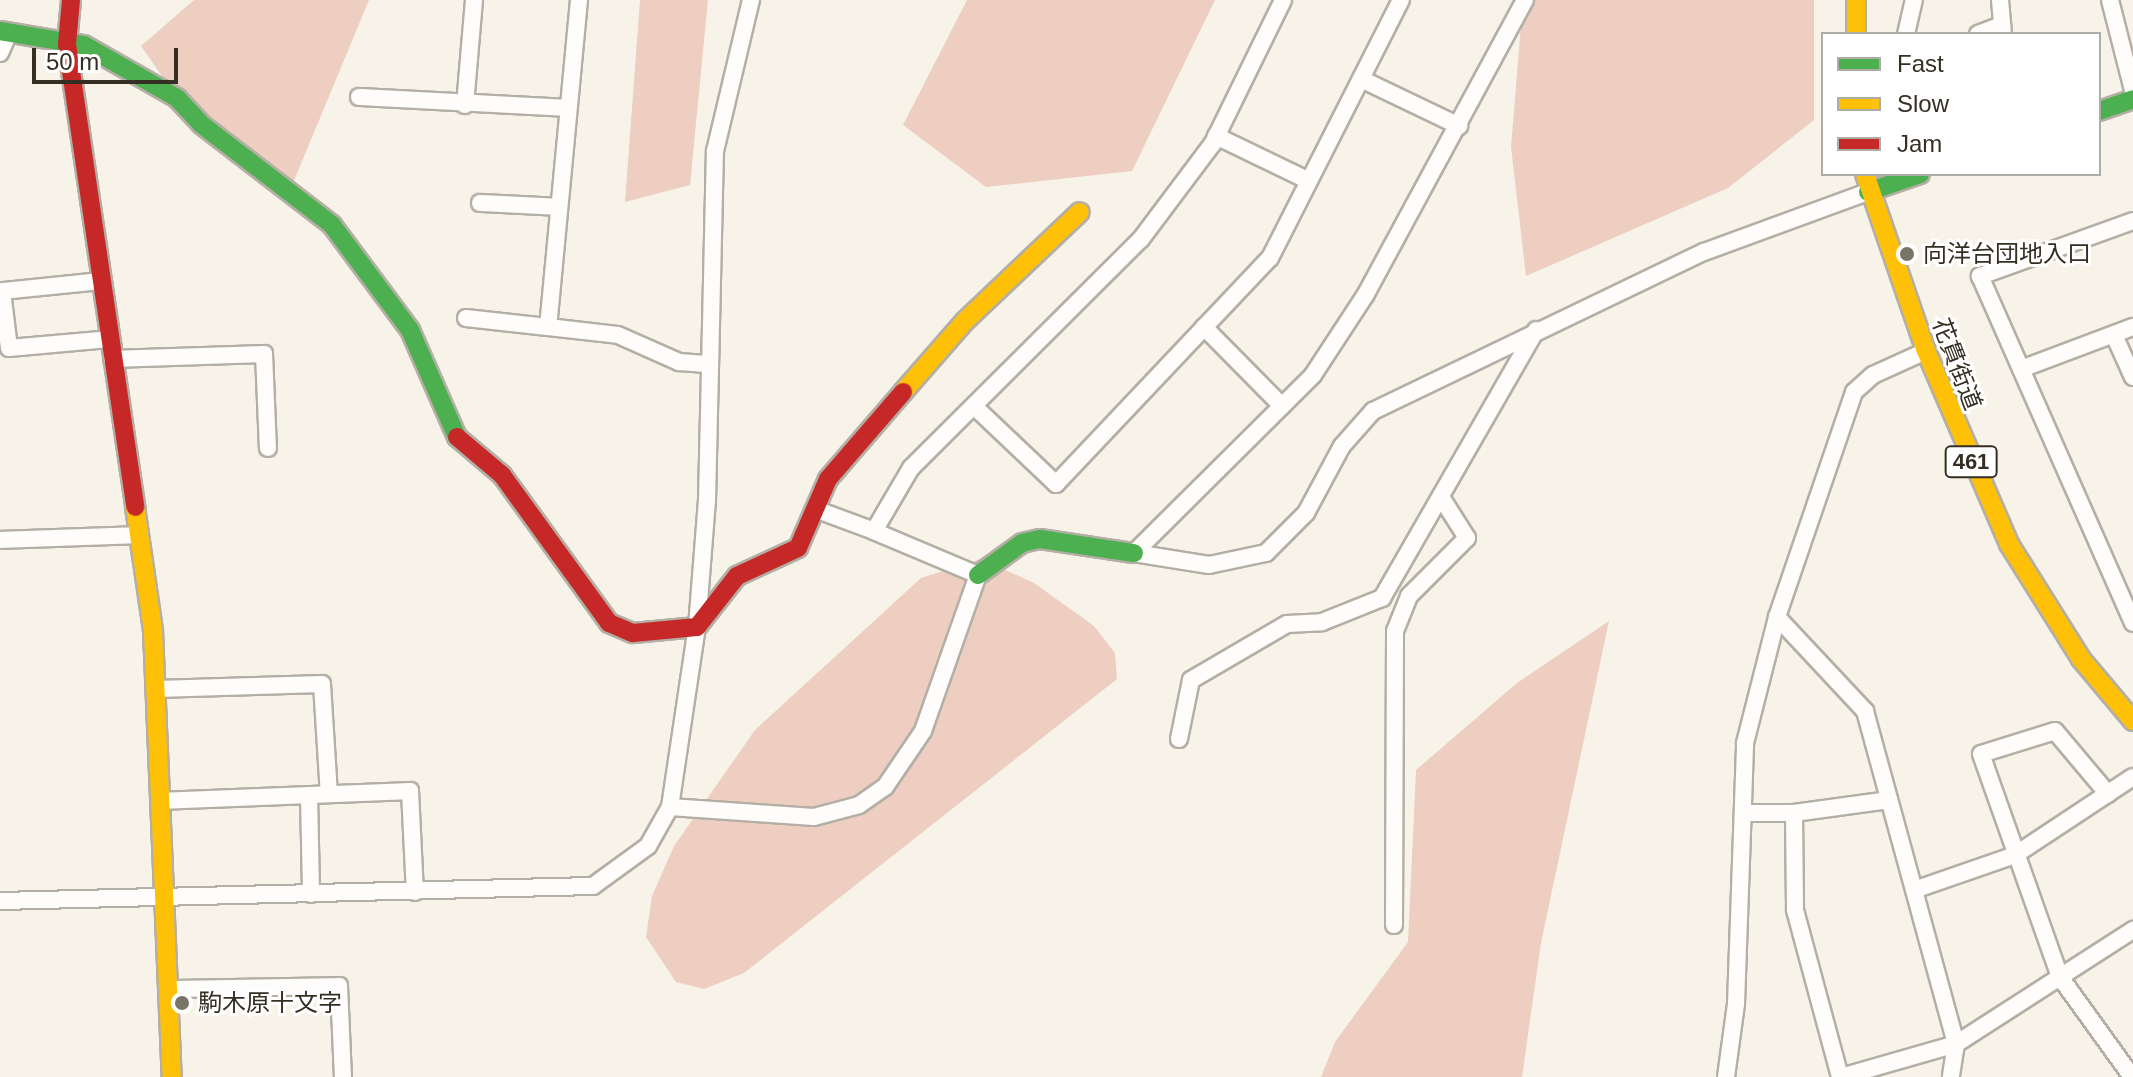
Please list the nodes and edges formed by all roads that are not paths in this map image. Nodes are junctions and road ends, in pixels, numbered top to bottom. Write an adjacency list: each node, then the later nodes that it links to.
1 (71, 0): 16 (main road)
2 (474, 0): 22 (street)
3 (579, 0): 23 (street)
4 (751, 0): 44 (street)
5 (1283, 0): 26 (street)
6 (1401, 0): 18 (street)
7 (1525, 0): 25 (street)
8 (1856, 0): 14 (main road)
9 (1914, 0): 15 (street)
10 (2000, 0): 12 (street)
11 (2110, 0): 19 (street)
12 (2003, 30)
13 (4, 32): 16 (main road); 17 (street)
14 (1856, 32)
15 (1906, 32)
16 (67, 44): 34 (main road); 59 (main road)
17 (0, 53)
18 (1361, 79): 25 (street); 28 (street)
19 (2133, 90)
20 (359, 97): 22 (street)
21 (2133, 99): 24 (main road)
22 (465, 105): 23 (street)
23 (566, 108): 31 (street)
24 (2101, 110)
25 (1459, 126): 47 (street)
26 (1216, 136): 28 (street); 48 (street)
27 (1908, 176): 29 (main road)
28 (1309, 181): 37 (street)
29 (1867, 183): 39 (street); 42 (main road, 花貫街道 / 461)
30 (480, 203): 31 (street)
31 (558, 207): 36 (street)
32 (1080, 212): 51 (main road)
33 (2133, 221): 45 (street)
34 (101, 281): 41 (main road); 41 (street)
35 (466, 318): 36 (street)
36 (548, 327): 44 (street)
37 (1204, 327): 47 (street); 48 (street)
38 (2133, 327): 40 (street)
39 (1536, 330): 50 (street); 55 (street)
40 (2114, 335): 45 (street); 46 (street)
41 (109, 339): 43 (main road)
42 (1926, 351): 57 (street); 61 (main road, 花貫街道 / 461)
43 (112, 359): 49 (street); 53 (main road)
44 (710, 364): 59 (street)
45 (2021, 369): 58 (street)
46 (2133, 377)
47 (1282, 406): 55 (street)
48 (977, 409): 52 (street)
49 (268, 448)
50 (1443, 500): 62 (street); 78 (street)
51 (815, 509): 52 (street); 59 (main road)
52 (874, 531): 56 (street)
53 (140, 535): 54 (street); 60 (main road)
54 (0, 540)
55 (1134, 553): 56 (main road)
56 (978, 575): 69 (street)
57 (1777, 617): 67 (street); 70 (street)
58 (2133, 623)
59 (697, 627): 69 (street)
60 (156, 689): 64 (street); 68 (main road)
61 (2133, 721)
62 (1179, 739)
63 (2133, 777): 65 (street)
64 (329, 794): 66 (street); 74 (street)
65 (2108, 794): 72 (street); 72 (street)
66 (309, 795): 68 (street); 75 (street)
67 (1889, 800): 71 (street); 73 (street)
68 (160, 801): 76 (main road)
69 (670, 807): 74 (street)
70 (1744, 813): 71 (street); 86 (street)
71 (1794, 813): 87 (street)
72 (2015, 855): 73 (street); 80 (street)
73 (1914, 890): 82 (street)
74 (415, 892): 75 (street)
75 (311, 894): 76 (street)
76 (164, 897): 77 (street); 81 (main road)
77 (0, 901)
78 (1394, 925)
79 (2133, 930): 80 (street)
80 (2060, 977): 82 (street); 83 (street)
81 (168, 989): 84 (main road); 85 (street)
82 (1956, 1044): 87 (street); 88 (street)
83 (2123, 1074)
84 (172, 1077)
85 (343, 1077)
86 (1726, 1077)
87 (1840, 1077)
88 (1951, 1077)

